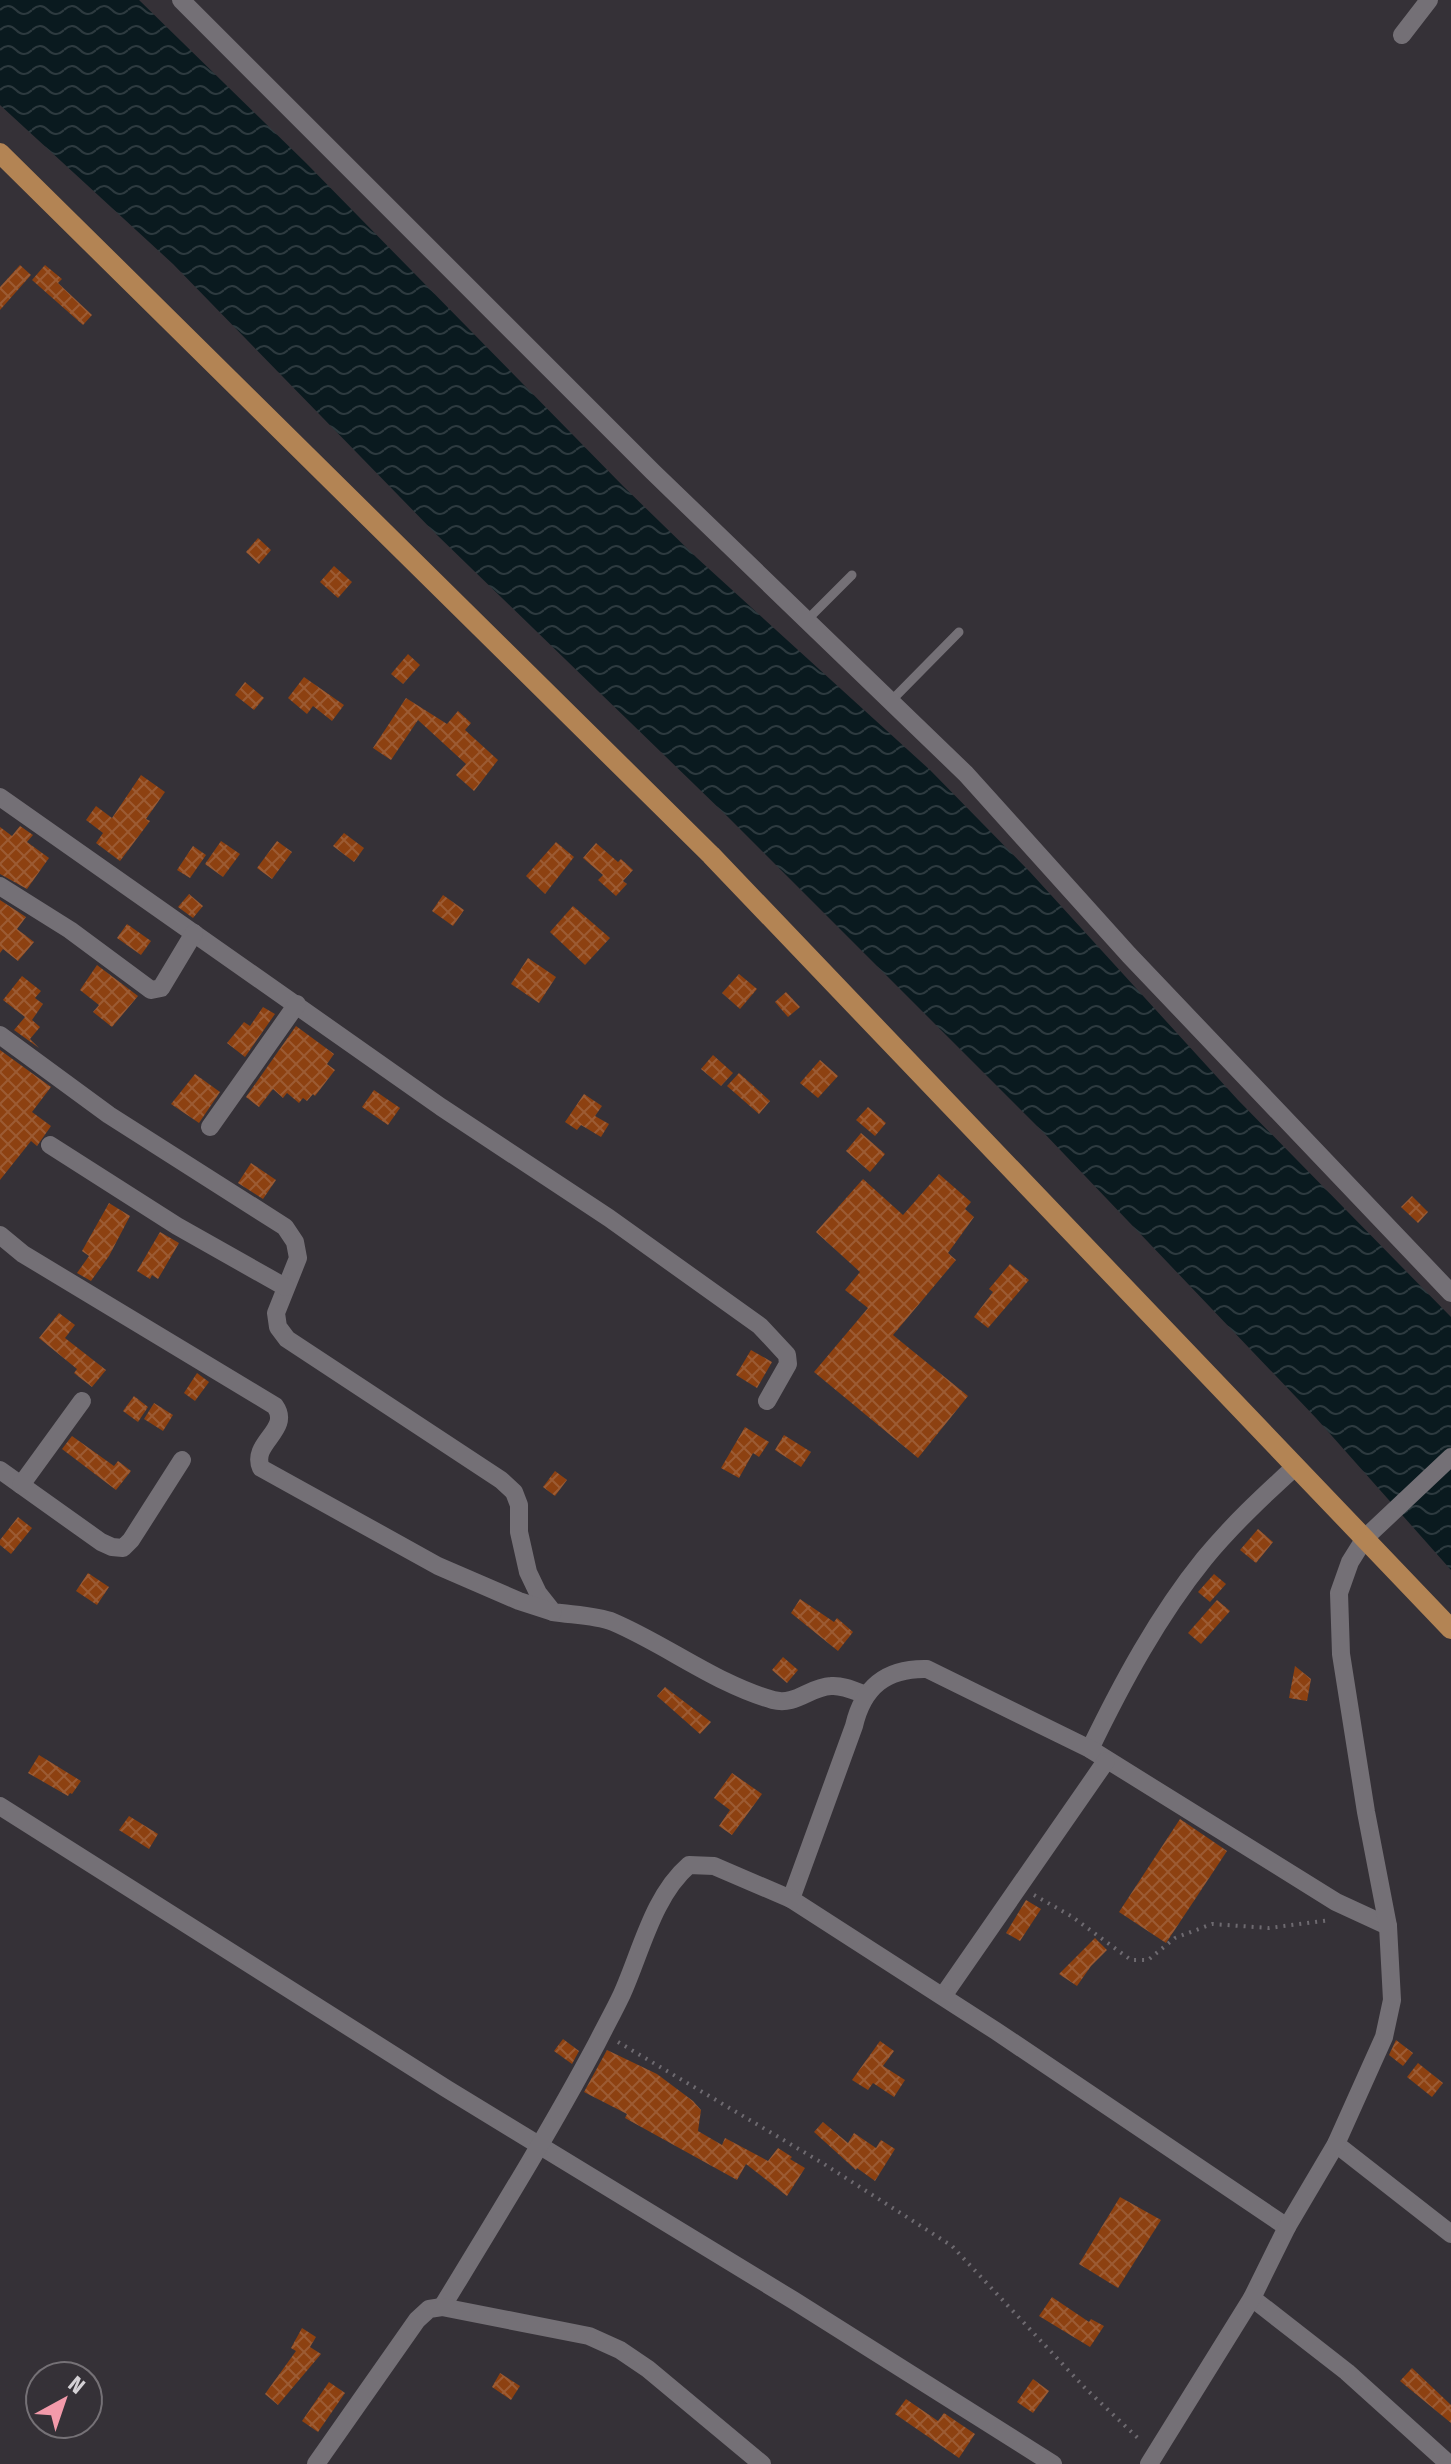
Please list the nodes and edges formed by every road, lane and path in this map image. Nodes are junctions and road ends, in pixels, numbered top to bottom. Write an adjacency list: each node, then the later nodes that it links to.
1 (181, 0): 6 (street)
2 (1429, 0): 3 (street)
3 (1402, 35)
4 (0, 153): 23 (main road)
5 (852, 575): 6 (lane)
6 (807, 620): 8 (street)
7 (959, 632): 8 (lane)
8 (890, 702): 18 (street)
9 (0, 797): 11 (street)
10 (0, 886): 11 (street)
11 (194, 933): 12 (street)
12 (297, 1004): 14 (street); 20 (street)
13 (0, 1035): 17 (street)
14 (210, 1127)
15 (50, 1145): 17 (street)
16 (0, 1235): 27 (street)
17 (285, 1287): 27 (street)
18 (1451, 1293)
19 (82, 1401): 25 (street)
20 (767, 1401)
21 (1451, 1457): 26 (street)
22 (182, 1460): 25 (street)
23 (1296, 1466): 26 (main road); 30 (street)
24 (0, 1470): 25 (street)
25 (21, 1485)
26 (1372, 1531): 28 (main road); 36 (street)
27 (553, 1612): 29 (street)
28 (1451, 1629)
29 (866, 1695): 30 (street); 34 (street)
30 (1090, 1749): 31 (street)
31 (1106, 1761): 33 (street); 35 (street)
32 (0, 1806): 39 (street)
33 (1018, 1886): 35 (path); 37 (street)
34 (791, 1899): 37 (street); 38 (street)
35 (1363, 1914): 36 (street)
36 (1388, 1926): 40 (street)
37 (943, 1996): 41 (street)
38 (602, 2033): 39 (street); 45 (path)
39 (540, 2144): 44 (street); 48 (street)
40 (1336, 2144): 41 (street); 42 (street)
41 (1287, 2227): 43 (street)
42 (1451, 2234)
43 (1252, 2298): 45 (street); 49 (street)
44 (442, 2307): 46 (street); 47 (street)
45 (1152, 2459)
46 (316, 2464)
47 (762, 2464)
48 (1053, 2464)
49 (1449, 2464)

